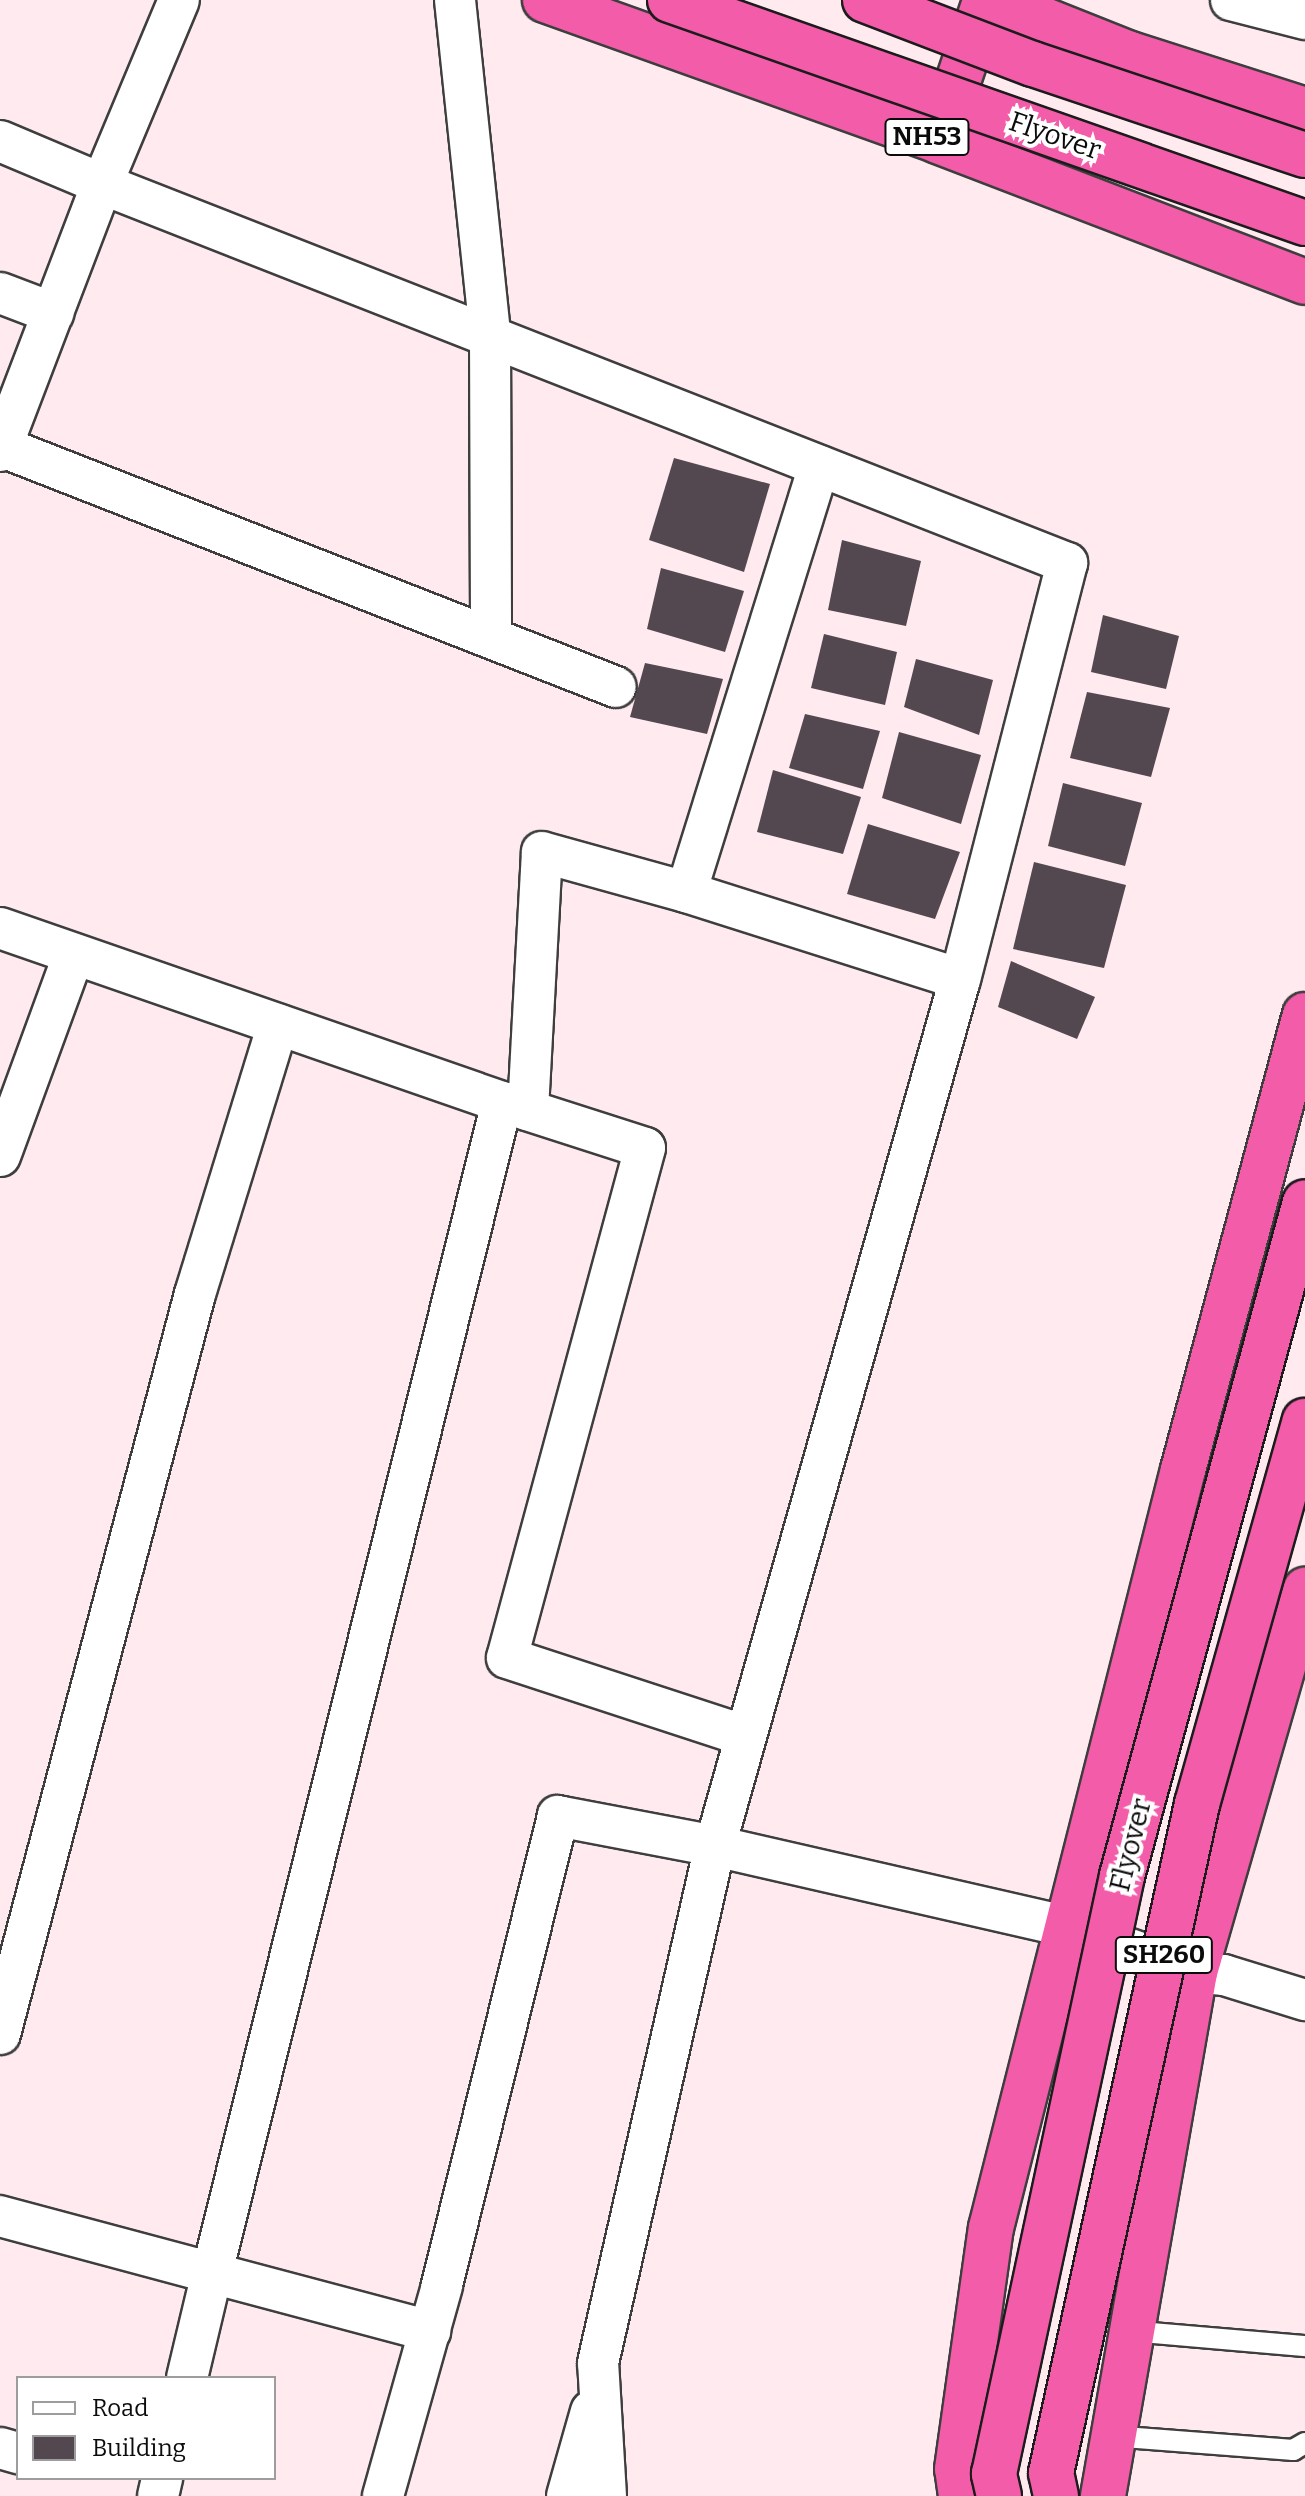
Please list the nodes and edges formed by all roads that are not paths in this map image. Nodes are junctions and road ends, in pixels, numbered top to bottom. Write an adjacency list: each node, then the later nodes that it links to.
1 (179, 0): 14 (street)
2 (455, 0): 19 (street)
3 (545, 0): 12 (highway, NH53)
4 (670, 0): 15 (highway, Flyover / NH53, bridge)
5 (865, 0): 13 (highway, bridge)
6 (986, 0): 12 (highway)
7 (994, 0): 10 (highway)
8 (1231, 0): 9 (street)
9 (1305, 19)
10 (1305, 110)
11 (0, 141): 14 (street)
12 (938, 141): 16 (highway, NH53)
13 (1305, 155)
14 (102, 184): 18 (street); 19 (street)
15 (1305, 223)
16 (1305, 282)
17 (0, 293): 18 (street)
18 (53, 313): 20 (street)
19 (490, 334): 21 (street); 22 (street)
20 (1, 448): 22 (street)
21 (819, 466): 24 (street); 27 (street)
22 (491, 638): 23 (street)
23 (616, 687)
24 (686, 892): 27 (street); 30 (street)
25 (0, 928): 26 (street)
26 (74, 954): 29 (street); 31 (street)
27 (960, 979): 35 (street)
28 (1305, 1015): 37 (highway)
29 (278, 1024): 30 (street); 40 (street)
30 (515, 1106): 35 (street); 42 (street)
31 (0, 1156)
32 (1305, 1202): 54 (highway, Flyover, bridge)
33 (1305, 1421): 55 (highway, Flyover / SH260, bridge)
34 (1305, 1590): 38 (highway, SH260)
35 (745, 1736): 36 (street)
36 (715, 1846): 37 (street); 43 (street); 47 (street)
37 (1065, 1926): 38 (street); 53 (highway)
38 (1195, 1972): 39 (street); 44 (highway, SH260)
39 (1305, 2000)
40 (0, 2034)
41 (0, 2216): 42 (street)
42 (212, 2273): 43 (street); 46 (street)
43 (430, 2331): 50 (street)
44 (1129, 2331): 45 (lane); 48 (highway, SH260)
45 (1305, 2346)
46 (187, 2376)
47 (599, 2381): 51 (street); 52 (street)
48 (1110, 2436): 49 (lane); 56 (highway, SH260)
49 (1305, 2443)
50 (383, 2496)
51 (567, 2496)
52 (606, 2496)
53 (961, 2496)
54 (999, 2496)
55 (1056, 2496)
56 (1103, 2496)

